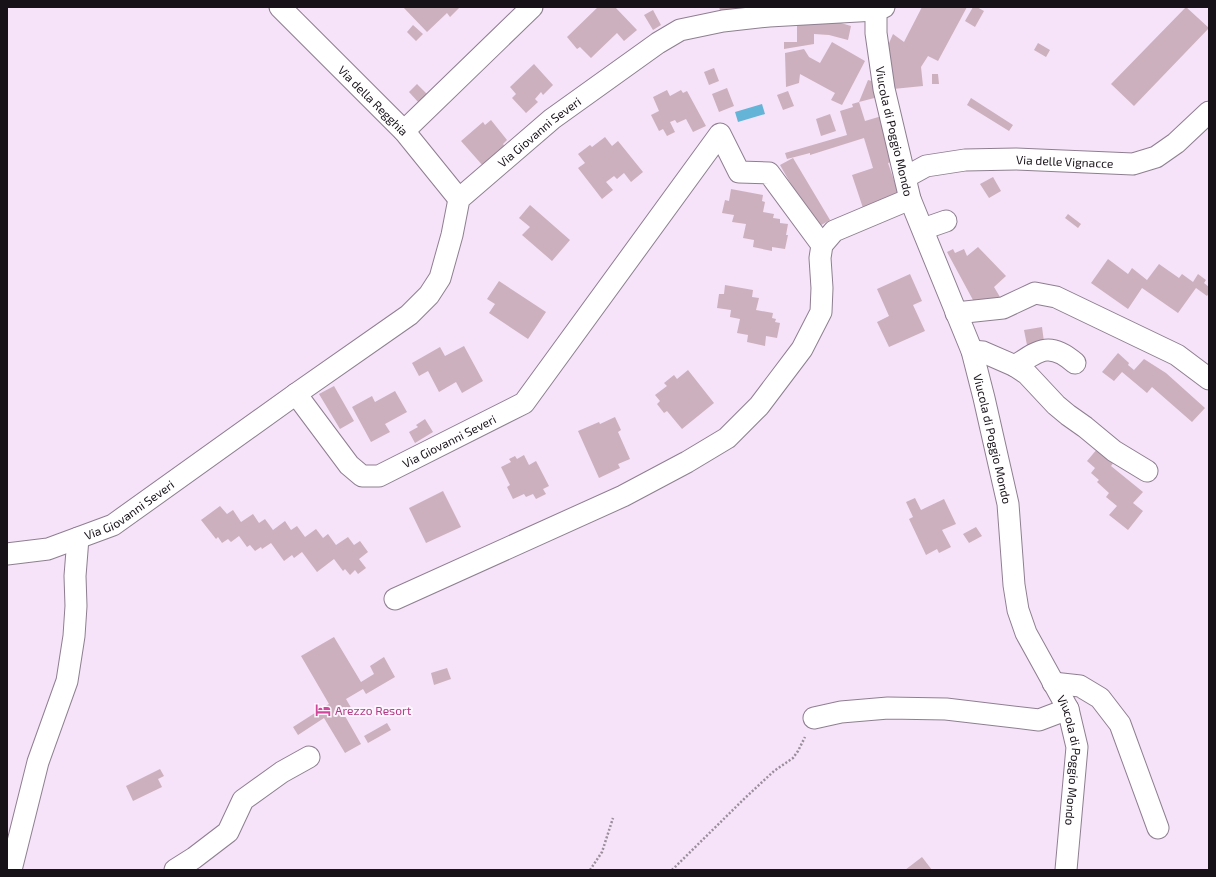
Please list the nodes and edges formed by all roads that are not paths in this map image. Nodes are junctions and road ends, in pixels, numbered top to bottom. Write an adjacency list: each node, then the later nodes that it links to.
1 (280, 7): 5 (street, Via della Regghia)
2 (532, 7): 5 (street)
3 (880, 8): 6 (street, Viucola di Poggio Mondo); 7 (street, Via Giovanni Severi)
4 (1209, 112): 6 (street, Via delle Vignacce)
5 (404, 131): 7 (street, Via della Regghia)
6 (906, 176): 8 (street, Viucola di Poggio Mondo)
7 (459, 199): 17 (street, Via Giovanni Severi)
8 (910, 199): 10 (street, Viucola di Poggio Mondo); 11 (street)
9 (946, 221): 10 (street)
10 (923, 229): 12 (street, Viucola di Poggio Mondo)
11 (822, 245): 17 (street, Via Giovanni Severi); 21 (street)
12 (956, 313): 13 (street, Viucola di Poggio Mondo); 16 (street)
13 (972, 351): 15 (street); 22 (street, Viucola di Poggio Mondo)
14 (1075, 363): 15 (street)
15 (1016, 366): 18 (street)
16 (1209, 379)
17 (296, 394): 19 (street, Via Giovanni Severi)
18 (1147, 471)
19 (78, 538): 20 (street, Via Giovanni Severi); 27 (street)
20 (7, 554)
21 (396, 599)
22 (1053, 683): 23 (street, Viucola di Poggio Mondo); 26 (street)
23 (1068, 709): 24 (street); 29 (street, Viucola di Poggio Mondo)
24 (814, 718)
25 (309, 757): 28 (street)
26 (1158, 828)
27 (11, 870)
28 (175, 870)
29 (1066, 870)

